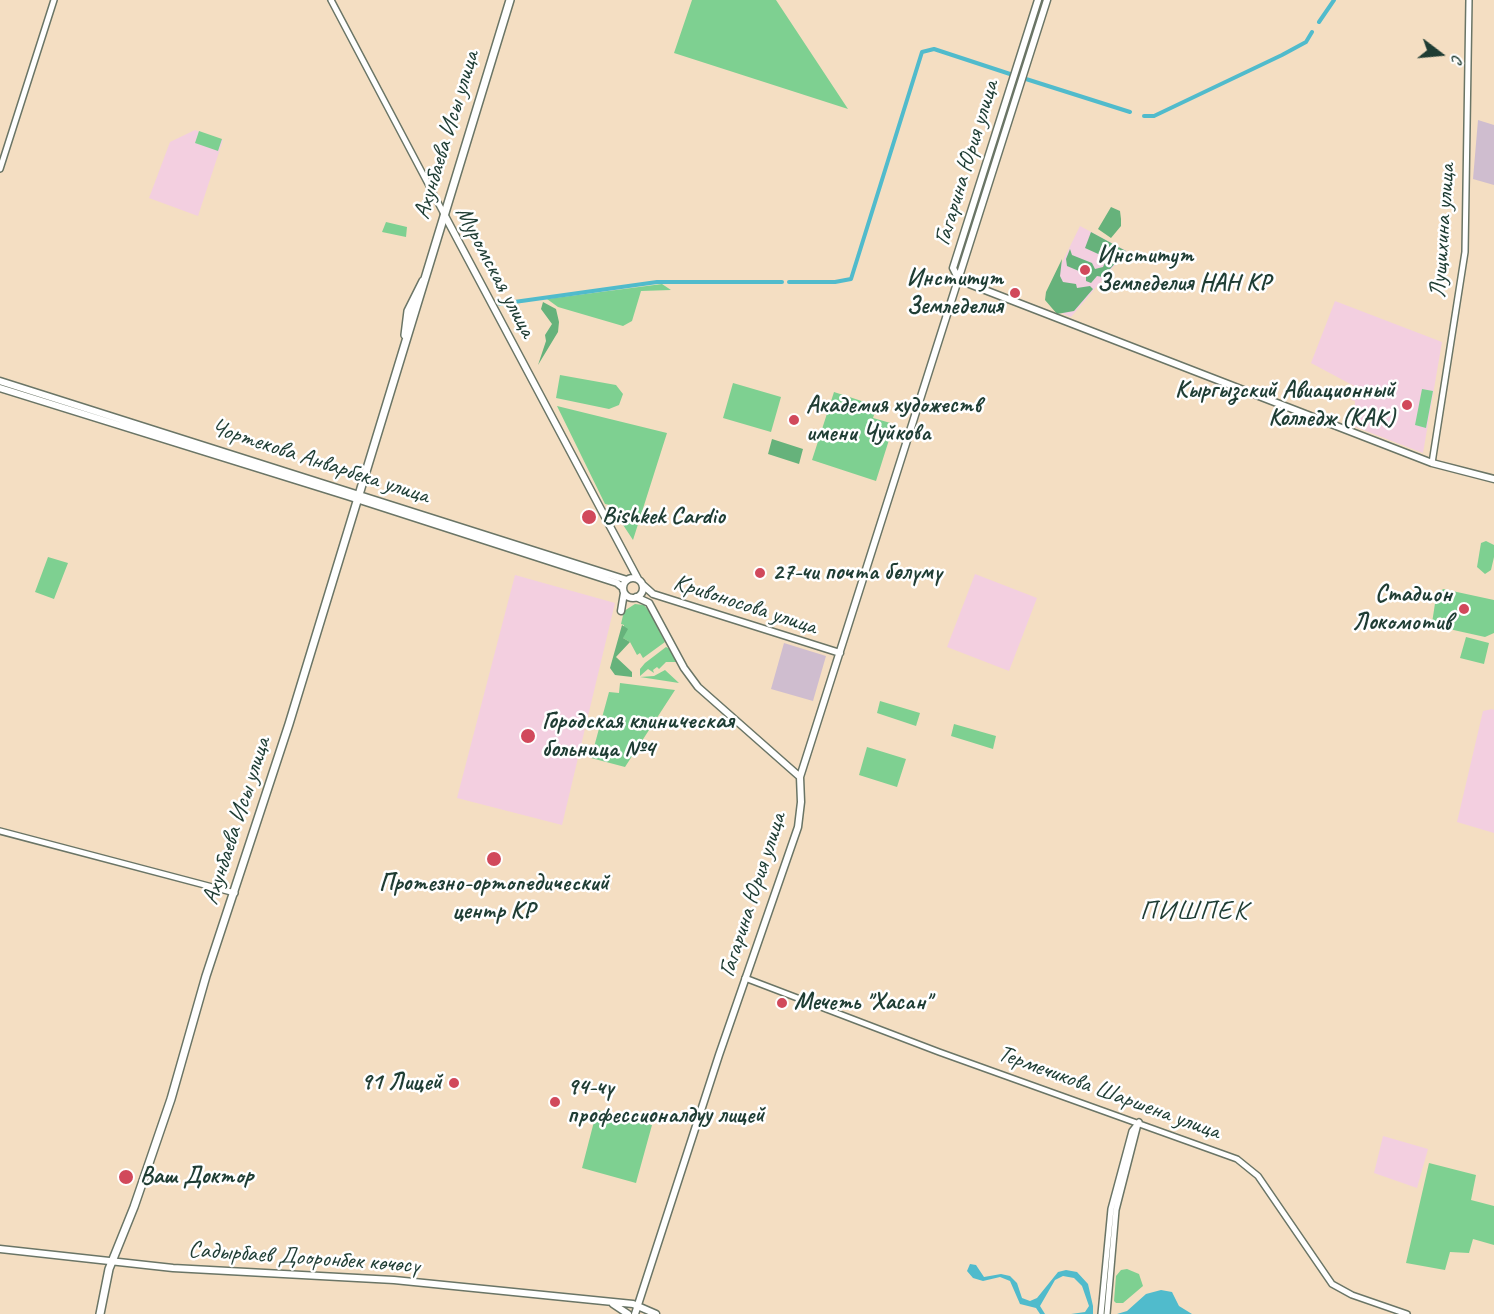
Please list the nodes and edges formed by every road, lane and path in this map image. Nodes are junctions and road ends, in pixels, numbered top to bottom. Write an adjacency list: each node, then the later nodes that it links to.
1 (54, 0): 7 (street)
2 (332, 0): 9 (street, Муромская улица)
3 (510, 0): 9 (main road, Ахунбаева Исы улица)
4 (1038, 0): 10 (main road, Гагарина Юрия улица)
5 (1047, 0): 11 (main road, Гагарина Юрия улица)
6 (1469, 0): 15 (street, Лущихина улица)
7 (3, 152): 8 (street)
8 (0, 169)
9 (444, 214): 17 (main road, Ахунбаева Исы улица); 18 (main road, Муромская улица)
10 (965, 232): 11 (main road); 12 (main road, Гагарина Юрия улица)
11 (974, 235): 12 (main road, Гагарина Юрия улица)
12 (959, 280): 15 (main road); 25 (main road, Гагарина Юрия улица)
13 (0, 381): 17 (main road, Чортекова Анварбека улица)
14 (0, 388): 17 (main road, Чортекова Анварбека улица)
15 (1432, 463): 16 (main road)
16 (1494, 479)
17 (358, 497): 19 (main road, Чортекова Анварбека улица); 21 (main road, Чортекова Анварбека улица); 28 (main road, Ахунбаева Исы улица)
18 (627, 561): 19 (main road); 20 (main road, Муромская улица)
19 (628, 580): 20 (main road, Чортекова Анварбека улица); 21 (main road)
20 (640, 582): 22 (main road, Кривоносова улица); 23 (main road)
21 (624, 590): 23 (main road, Чортекова Анварбека улица); 23 (main road)
22 (653, 594): 24 (main road); 25 (main road, Кривоносова улица)
23 (635, 598): 24 (main road)
24 (649, 603): 26 (main road)
25 (840, 653): 26 (main road, Гагарина Юрия улица)
26 (800, 777): 29 (main road, Гагарина Юрия улица)
27 (0, 831): 28 (street)
28 (235, 893): 32 (main road, Ахунбаева Исы улица)
29 (745, 978): 30 (street, Термечикова Шаршена улица); 34 (main road, Гагарина Юрия улица)
30 (1139, 1122): 39 (street); 40 (street); 41 (street, Термечикова Шаршена улица)
31 (0, 1249): 32 (main road, Садырбаев Дооронбек көчөсү)
32 (111, 1262): 33 (main road, Садырбаев Дооронбек көчөсү); 36 (main road, Ахунбаева Исы улица)
33 (606, 1302): 34 (main road, Садырбаев Дооронбек көчөсү); 37 (main road)
34 (638, 1306): 35 (main road, Садырбаев Дооронбек көчөсү); 38 (main road, Гагарина Юрия улица)
35 (654, 1313)
36 (100, 1314)
37 (628, 1314)
38 (635, 1314)
39 (1101, 1314)
40 (1107, 1314)
41 (1407, 1314)

